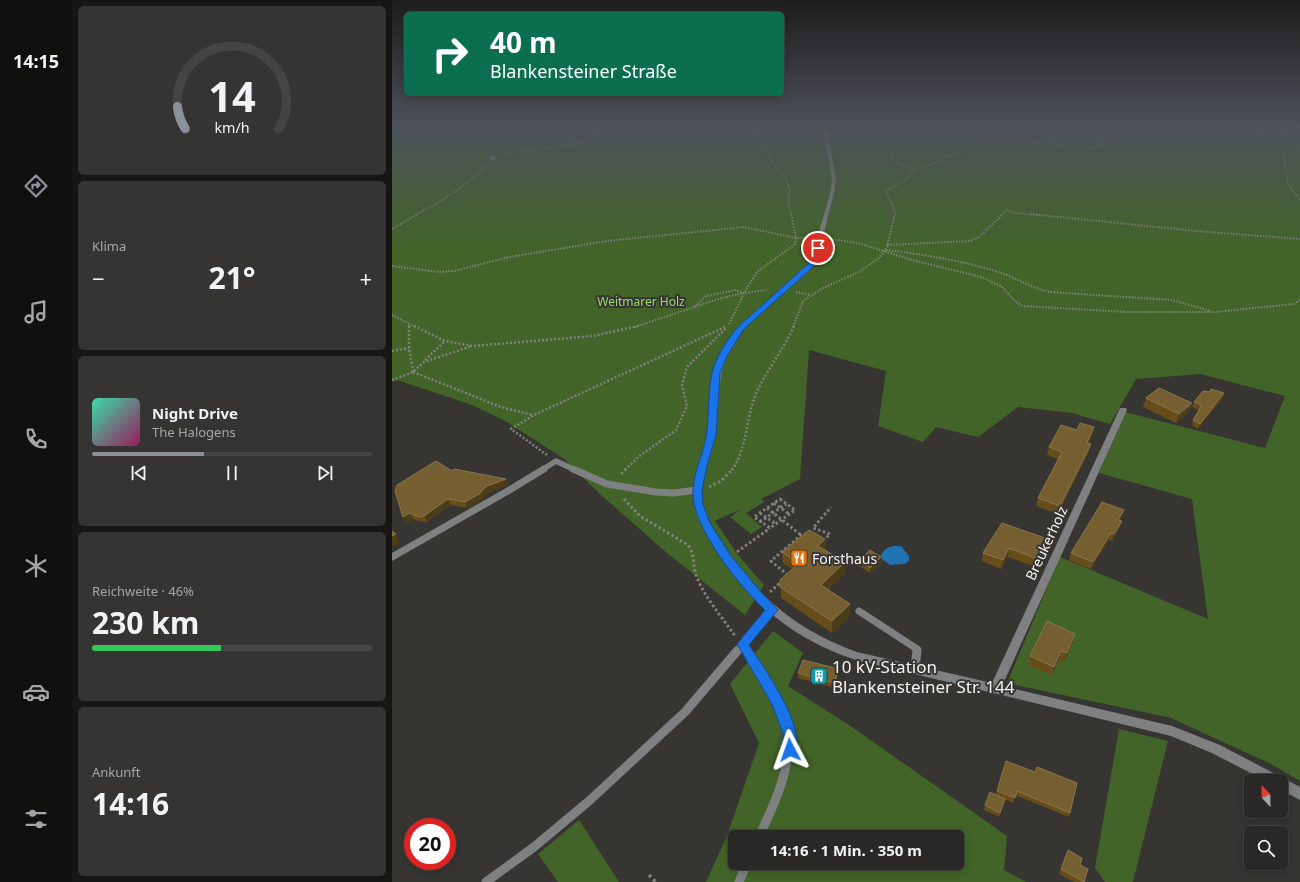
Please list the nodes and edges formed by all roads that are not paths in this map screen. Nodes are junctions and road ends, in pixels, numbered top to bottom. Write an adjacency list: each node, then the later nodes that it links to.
1 (833, 167): 3 (street)
2 (1123, 410): 9 (street, Breukerholz)
3 (697, 490): 4 (lane); 5 (street)
4 (392, 557)
5 (772, 610): 7 (lane); 8 (street)
6 (858, 611): 8 (lane)
7 (742, 644): 13 (lane); 15 (lane)
8 (915, 669): 9 (street)
9 (995, 688): 10 (street)
10 (1264, 774)
11 (1288, 787): 12 (street)
12 (1300, 794)
13 (762, 830)
14 (744, 870): 16 (lane)
15 (486, 882)
16 (739, 882)

